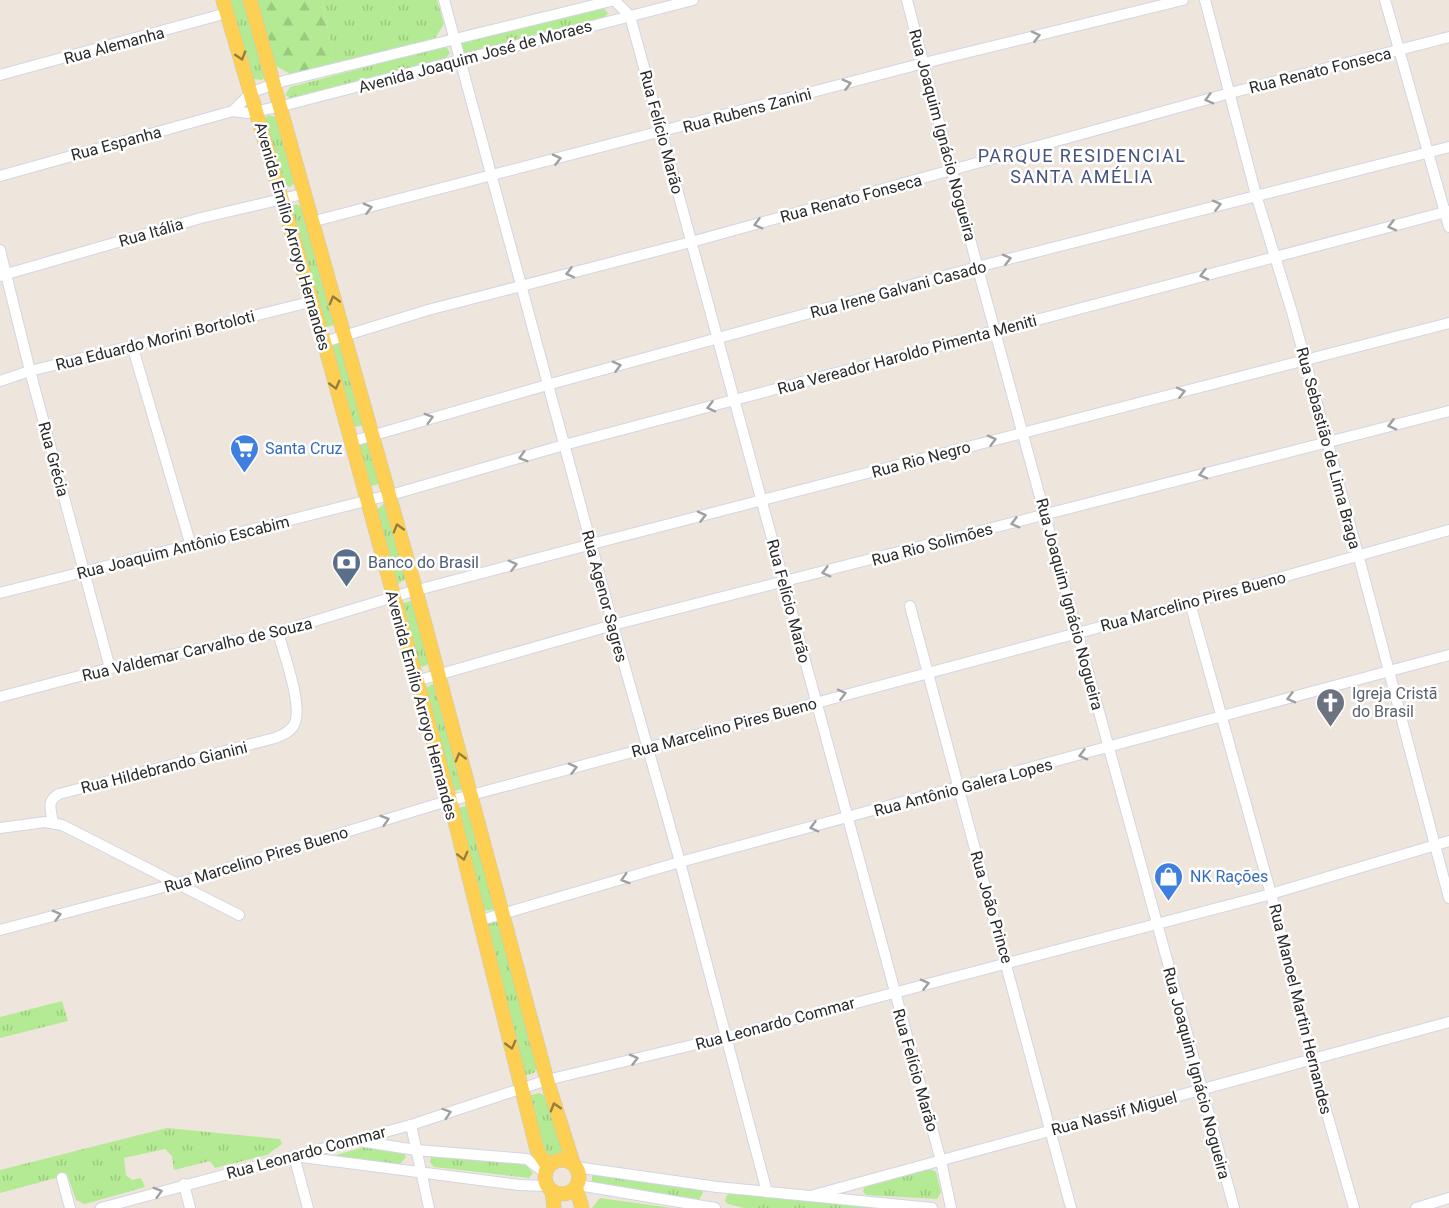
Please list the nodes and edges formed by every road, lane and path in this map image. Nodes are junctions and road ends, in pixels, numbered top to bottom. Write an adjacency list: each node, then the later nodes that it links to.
1 (250, 0): 17 (main road, Avenida Emílio Arroyo Hernandes)
2 (444, 0): 12 (street, Rua Agenor Sagres)
3 (615, 0): 10 (street, Rua Felício Marão); 12 (street, Avenida Joaquim José de Moraes)
4 (693, 0): 10 (street, Avenida Joaquim José de Moraes)
5 (908, 0): 15 (street, Rua Joaquim Ignácio Nogueira)
6 (1183, 0): 15 (street, Rua Rubens Zanini, one-way to 6)
7 (1205, 0): 19 (street, Rua Sebastião de Lima Braga)
8 (1385, 0): 13 (street)
9 (225, 7): 16 (street, Rua Alemanha); 18 (main road, Avenida Emílio Arroyo Hernandes, one-way to 18)
10 (630, 16): 14 (street, Avenida Joaquim José de Moraes); 23 (street, Rua Felício Marão)
11 (1449, 37): 13 (street, Rua Renato Fonseca)
12 (454, 39): 14 (street, Rua Agenor Sagres); 17 (street, Avenida Joaquim José de Moraes)
13 (1399, 50): 19 (street, Rua Renato Fonseca); 25 (street)
14 (459, 60): 20 (street, Avenida Joaquim José de Moraes); 28 (street, Rua Agenor Sagres)
15 (924, 63): 23 (street, Rua Rubens Zanini, one-way to 15); 26 (street, Rua Joaquim Ignácio Nogueira)
16 (0, 75)
17 (274, 84): 18 (street, Avenida Joaquim José de Moraes); 20 (main road, Avenida Emílio Arroyo Hernandes)
18 (252, 92): 21 (street, Rua Espanha); 22 (main road, Avenida Emílio Arroyo Hernandes)
19 (1230, 93): 26 (street, Rua Renato Fonseca, one-way to 26); 30 (street, Rua Sebastião de Lima Braga)
20 (282, 106): 22 (street, Avenida Joaquim José de Moraes); 29 (main road, Avenida Emílio Arroyo Hernandes)
21 (233, 111): 22 (street, Rua Espanha); 27 (street, Rua Espanha)
22 (258, 111): 31 (main road, Avenida Emílio Arroyo Hernandes)
23 (662, 132): 28 (street, Rua Rubens Zanini, one-way to 23); 35 (street, Rua Felício Marão)
24 (1449, 147): 25 (street, Rua Irene Galvani Casado)
25 (1428, 152): 30 (street, Rua Irene Galvani Casado); 32 (street)
26 (952, 170): 35 (street, Rua Renato Fonseca, one-way to 35); 38 (street, Rua Joaquim Ignácio Nogueira)
27 (0, 176)
28 (493, 176): 33 (street, Rua Rubens Zanini, one-way to 28); 40 (street, Rua Agenor Sagres)
29 (303, 194): 31 (street, Rua Itália); 33 (main road, Avenida Emílio Arroyo Hernandes)
30 (1256, 195): 37 (street, Rua Sebastião de Lima Braga); 38 (street, Rua Irene Galvani Casado, one-way to 30)
31 (282, 200): 39 (street, Rua Itália); 41 (main road, Avenida Emílio Arroyo Hernandes)
32 (1447, 212): 34 (street); 37 (street, Rua Vereador Haroldo Pimenta Meniti, one-way to 37)
33 (311, 222): 44 (main road, Avenida Emílio Arroyo Hernandes, one-way to 33)
34 (1449, 227)
35 (691, 242): 40 (street, Rua Renato Fonseca, one-way to 40); 45 (street, Rua Felício Marão)
36 (0, 250): 39 (street, Rua Grécia)
37 (1276, 256): 43 (street, Rua Vereador Haroldo Pimenta Meniti, one-way to 43); 48 (street, Rua Sebastião de Lima Braga)
38 (977, 267): 43 (street, Rua Joaquim Ignácio Nogueira); 45 (street, Rua Irene Galvani Casado)
39 (3, 275): 49 (street, Rua Grécia)
40 (521, 285): 44 (street, Rua Renato Fonseca); 51 (street, Rua Agenor Sagres)
41 (310, 302): 46 (main road, Avenida Emílio Arroyo Hernandes); 47 (street, Rua Eduardo Morini Bortoloti)
42 (1449, 323): 48 (street, Rua Rio Negro)
43 (993, 330): 52 (street, Rua Vereador Haroldo Pimenta Meniti); 54 (street, Rua Joaquim Ignácio Nogueira)
44 (344, 336): 46 (street, Rua Renato Fonseca); 55 (main road, Avenida Emílio Arroyo Hernandes)
45 (718, 339): 51 (street, Rua Irene Galvani Casado, one-way to 45); 52 (street, Rua Felício Marão)
46 (324, 342): 56 (main road, Avenida Emílio Arroyo Hernandes, one-way to 56)
47 (132, 345): 49 (street, Rua Eduardo Morini Bortoloti); 65 (street)
48 (1306, 360): 54 (street, Rua Rio Negro, one-way to 48); 57 (street, Rua Sebastião de Lima Braga)
49 (30, 371): 50 (street, Rua Eduardo Morini Bortoloti); 67 (street, Rua Grécia)
50 (0, 381)
51 (547, 384): 55 (street, Rua Irene Galvani Casado, one-way to 51); 58 (street, Rua Agenor Sagres)
52 (735, 400): 58 (street, Rua Vereador Haroldo Pimenta Meniti, one-way to 58); 61 (street, Rua Felício Marão)
53 (1449, 411): 57 (street, Rua Rio Solimões, one-way to 57)
54 (1023, 432): 61 (street, Rua Rio Negro, one-way to 54); 62 (street, Rua Joaquim Ignácio Nogueira)
55 (373, 435): 56 (street, Rua Irene Galvani Casado); 59 (main road, Avenida Emílio Arroyo Hernandes)
56 (350, 442): 60 (main road, Avenida Emílio Arroyo Hernandes)
57 (1326, 442): 62 (street, Rua Rio Solimões, one-way to 62); 66 (street, Rua Sebastião de Lima Braga)
58 (564, 445): 59 (street, Rua Vereador Haroldo Pimenta Meniti, one-way to 59); 64 (street, Rua Agenor Sagres)
59 (389, 494): 60 (street, Rua Vereador Haroldo Pimenta Meniti); 69 (main road, Avenida Emílio Arroyo Hernandes, one-way to 59)
60 (367, 501): 65 (street, Rua Joaquim Antônio Escabim); 71 (main road, Avenida Emílio Arroyo Hernandes)
61 (761, 502): 64 (street, Rua Rio Negro, one-way to 61); 68 (street, Rua Felício Marão)
62 (1045, 515): 68 (street, Rua Rio Solimões, one-way to 68); 76 (street, Rua Joaquim Ignácio Nogueira)
63 (1449, 530): 66 (street, Rua Marcelino Pires Bueno)
64 (592, 544): 69 (street, Rua Rio Negro, one-way to 64); 74 (street, Rua Agenor Sagres)
65 (191, 546): 67 (street, Rua Joaquim Antônio Escabim)
66 (1358, 554): 72 (street, Rua Marcelino Pires Bueno); 79 (street, Rua Sebastião de Lima Braga)
67 (85, 572): 70 (street, Rua Joaquim Antônio Escabim); 78 (street, Rua Grécia)
68 (785, 583): 74 (street, Rua Rio Solimões); 84 (street, Rua Felício Marão)
69 (416, 591): 71 (street, Rua Rio Negro); 81 (main road, Avenida Emílio Arroyo Hernandes)
70 (0, 593)
71 (393, 598): 75 (street, Rua Valdemar Carvalho de Souza); 82 (main road, Avenida Emílio Arroyo Hernandes)
72 (1190, 603): 76 (street, Rua Marcelino Pires Bueno); 85 (street, Rua Manoel Martin Hernandes)
73 (910, 606): 80 (street, Rua João Prince)
74 (613, 626): 81 (street, Rua Rio Solimões); 86 (street, Rua Agenor Sagres)
75 (278, 632): 78 (street, Rua Valdemar Carvalho de Souza); 92 (street, Rua Hildebrando Gianini)
76 (1078, 632): 80 (street, Rua Marcelino Pires Bueno); 87 (street, Rua Joaquim Ignácio Nogueira)
77 (1449, 655): 79 (street, Rua Antônio Galera Lopes)
78 (110, 668): 83 (street, Rua Valdemar Carvalho de Souza)
79 (1388, 671): 85 (street, Rua Antônio Galera Lopes, one-way to 85); 95 (street, Rua Sebastião de Lima Braga)
80 (928, 672): 84 (street, Rua Marcelino Pires Bueno, one-way to 80); 88 (street, Rua João Prince)
81 (437, 675): 82 (street, Rua Rio Solimões); 89 (main road, Avenida Emílio Arroyo Hernandes, one-way to 81)
82 (416, 681): 90 (main road, Avenida Emílio Arroyo Hernandes)
83 (0, 697)
84 (816, 701): 86 (street, Rua Marcelino Pires Bueno); 91 (street, Rua Felício Marão)
85 (1221, 717): 87 (street, Rua Antônio Galera Lopes); 98 (street, Rua Manoel Martin Hernandes)
86 (647, 748): 89 (street, Rua Marcelino Pires Bueno, one-way to 86); 96 (street, Rua Agenor Sagres)
87 (1110, 748): 88 (street, Rua Antônio Galera Lopes, one-way to 88); 103 (street, Rua Joaquim Ignácio Nogueira)
88 (959, 788): 91 (street, Rua Antônio Galera Lopes); 105 (street, Rua João Prince)
89 (471, 796): 90 (street, Rua Marcelino Pires Bueno); 100 (main road, Avenida Emílio Arroyo Hernandes)
90 (450, 801): 97 (street, Rua Marcelino Pires Bueno, one-way to 90); 102 (main road, Avenida Emílio Arroyo Hernandes, one-way to 102)
91 (846, 819): 96 (street, Rua Antônio Galera Lopes, one-way to 96); 106 (street, Rua Felício Marão)
92 (53, 822): 93 (street); 97 (street)
93 (0, 828)
94 (1449, 841): 95 (street, Rua Leonardo Commar)
95 (1434, 845): 98 (street, Rua Leonardo Commar); 99 (street, Rua Sebastião de Lima Braga)
96 (680, 862): 100 (street, Rua Antônio Galera Lopes, one-way to 100); 108 (street, Rua Agenor Sagres)
97 (179, 883): 101 (street); 104 (street, Rua Marcelino Pires Bueno, one-way to 97)
98 (1271, 894): 103 (street, Rua Leonardo Commar); 109 (street, Rua Manoel Martin Hernandes)
99 (1449, 898)
100 (503, 914): 102 (street, Rua Antônio Galera Lopes); 110 (main road, Avenida Emílio Arroyo Hernandes)
101 (239, 915)
102 (478, 921): 111 (main road, Avenida Emílio Arroyo Hernandes, one-way to 111)
103 (1157, 924): 105 (street, Rua Leonardo Commar); 112 (street, Rua Joaquim Ignácio Nogueira)
104 (0, 930)
105 (1008, 963): 106 (street, Rua Leonardo Commar, one-way to 105); 114 (street, Rua João Prince)
106 (894, 992): 108 (street, Rua Leonardo Commar); 118 (street, Rua Felício Marão)
107 (1449, 1022): 109 (street, Rua Nassif Miguel)
108 (726, 1037): 110 (street, Rua Leonardo Commar, one-way to 108); 126 (street, Rua Agenor Sagres)
109 (1311, 1058): 112 (street, Rua Nassif Miguel); 141 (street, Rua Manoel Martin Hernandes)
110 (547, 1080): 111 (street, Rua Leonardo Commar); 119 (main road, Avenida Emílio Arroyo Hernandes, one-way to 110)
111 (522, 1089): 113 (street, Rua Leonardo Commar, one-way to 111); 122 (main road, Avenida Emílio Arroyo Hernandes)
112 (1201, 1089): 114 (street, Rua Nassif Miguel); 140 (street, Rua Joaquim Ignácio Nogueira)
113 (411, 1125): 115 (street, Rua Leonardo Commar); 116 (street)
114 (1052, 1130): 118 (street, Rua Nassif Miguel); 139 (street, Rua João Prince)
115 (354, 1140): 116 (street); 117 (street, Rua Leonardo Commar)
116 (416, 1150): 120 (street); 122 (street)
117 (294, 1156): 120 (street); 123 (street, Rua Leonardo Commar); 132 (street)
118 (941, 1161): 127 (street, Rua Nassif Miguel); 138 (street, Rua Felício Marão)
119 (574, 1165): 122 (main road); 124 (main road, Avenida Emílio Arroyo Hernandes); 125 (street)
120 (421, 1172): 122 (street); 133 (street)
121 (62, 1178): 129 (street)
122 (548, 1179): 124 (main road); 134 (main road, Avenida Emílio Arroyo Hernandes)
123 (184, 1184): 130 (street, Rua Leonardo Commar, one-way to 123); 131 (street)
124 (577, 1186): 135 (main road, Avenida Emílio Arroyo Hernandes); 136 (street)
125 (717, 1188): 126 (street); 136 (street)
126 (767, 1192): 127 (street)
127 (814, 1195): 137 (street)
128 (1449, 1198): 142 (street)
129 (70, 1208)
130 (101, 1208)
131 (190, 1208)
132 (308, 1208)
133 (429, 1208)
134 (554, 1208)
135 (582, 1208)
136 (715, 1208)
137 (932, 1208)
138 (951, 1208)
139 (1071, 1208)
140 (1234, 1208)
141 (1354, 1208)
142 (1416, 1208)

